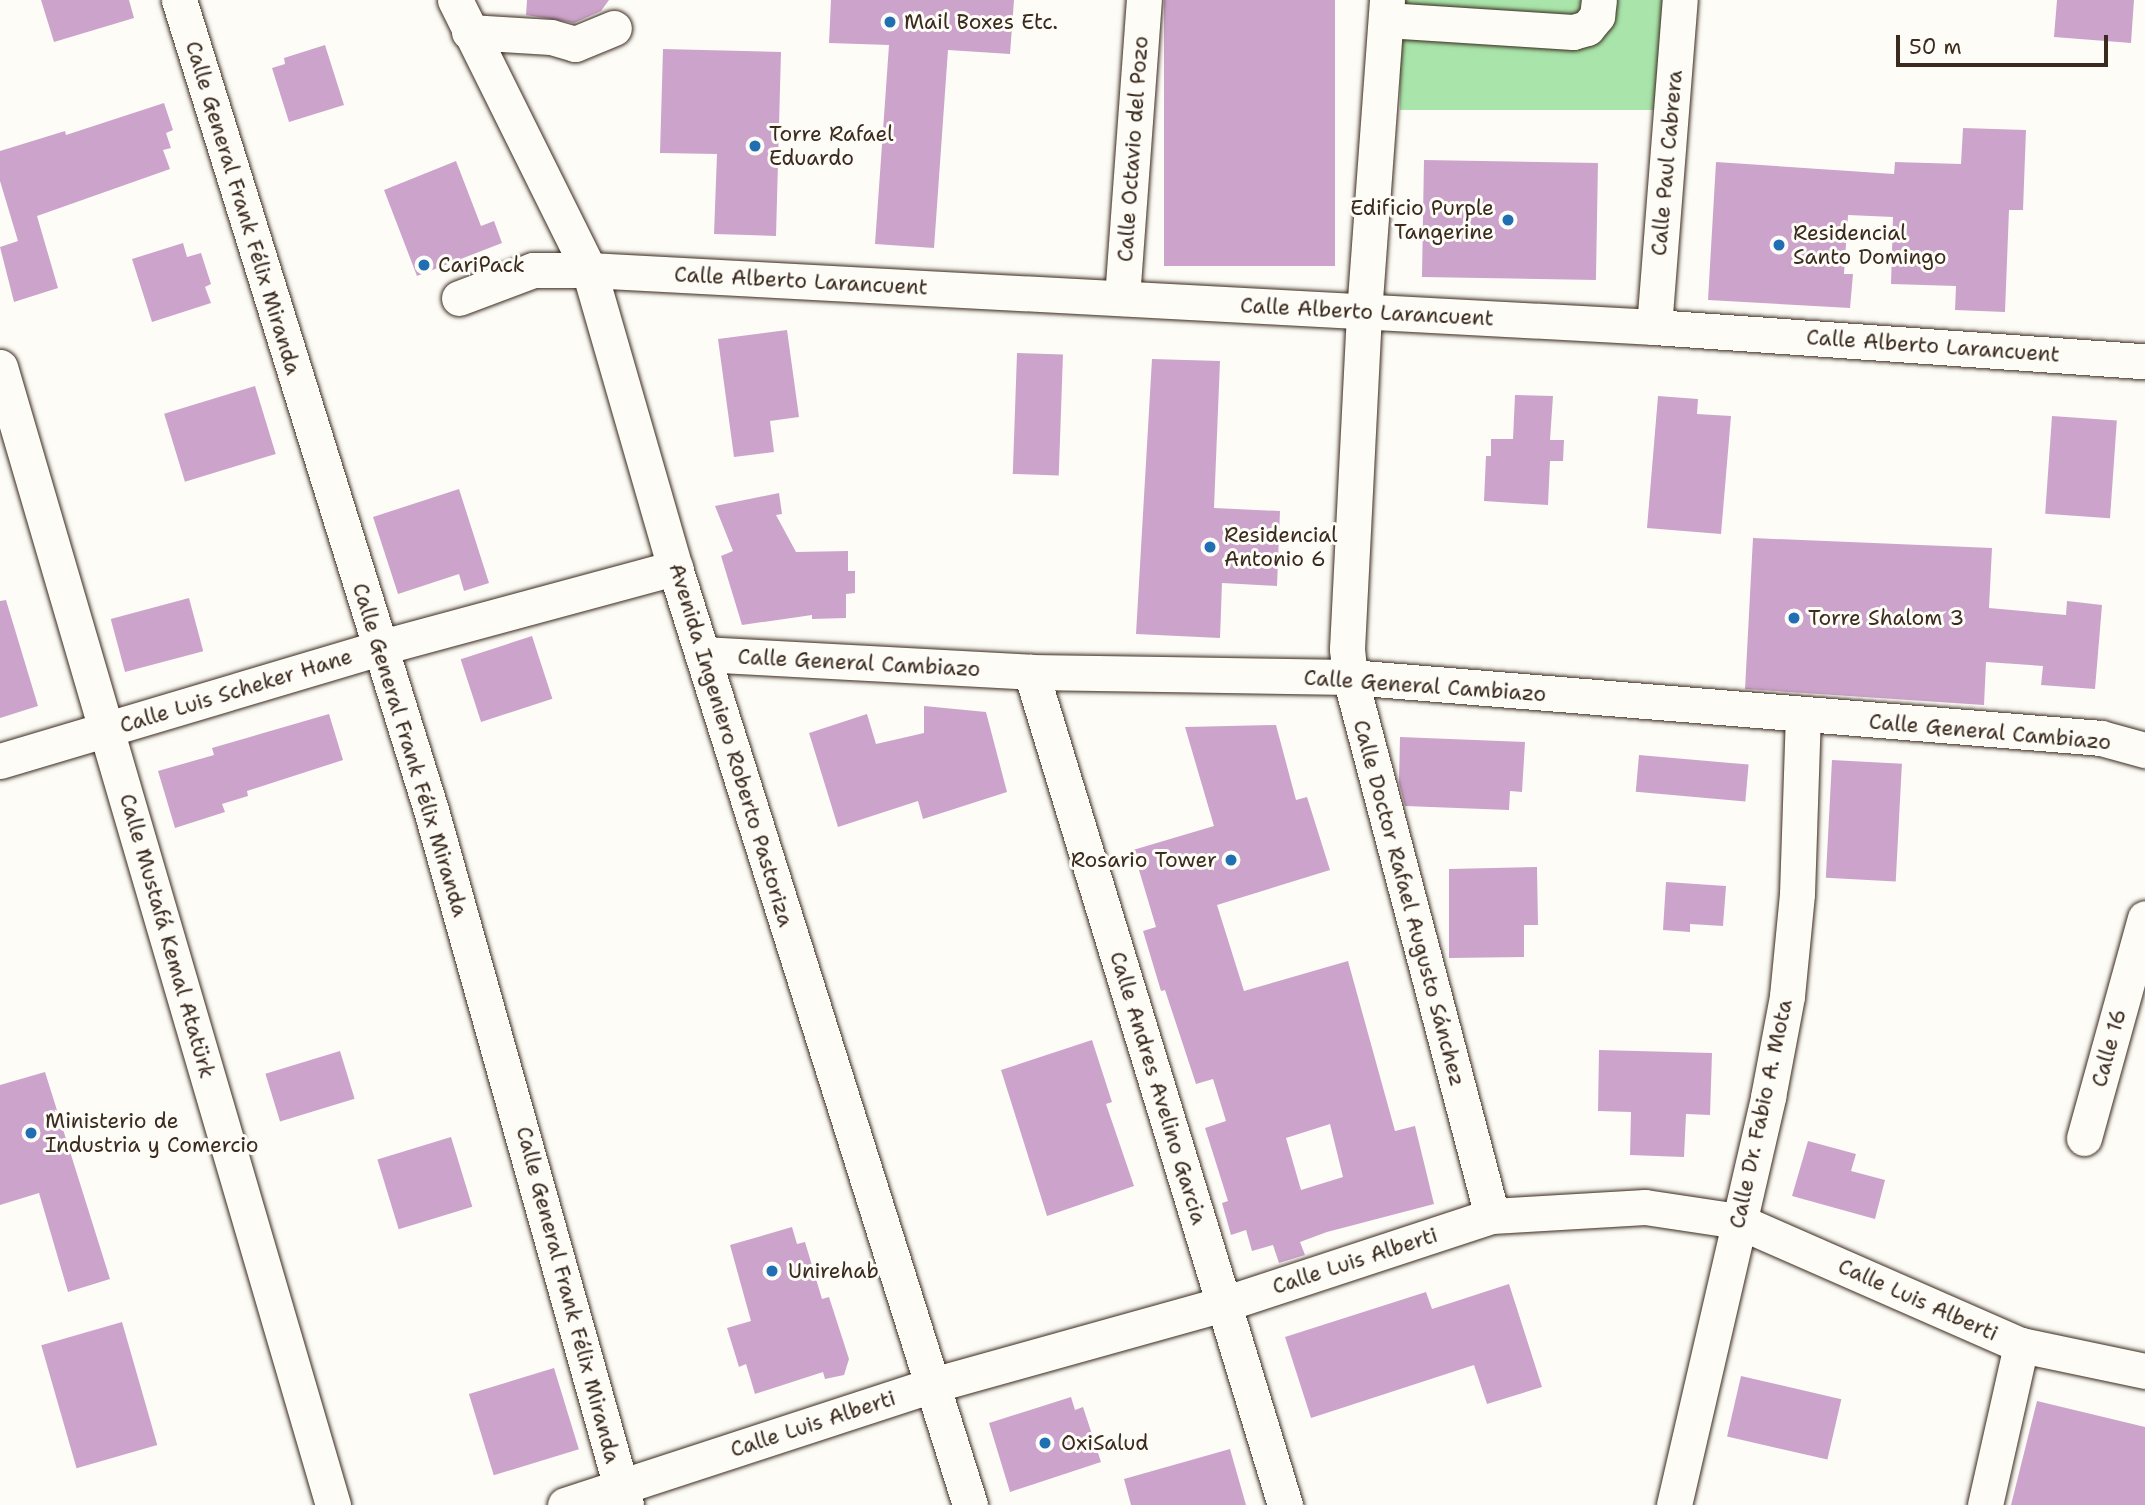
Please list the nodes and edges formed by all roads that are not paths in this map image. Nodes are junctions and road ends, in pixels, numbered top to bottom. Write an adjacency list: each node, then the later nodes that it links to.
1 (179, 0): 18 (street, Calle General Frank Félix Miranda)
2 (455, 0): 9 (street, Avenida Ingeniero Roberto Pastoriza)
3 (1144, 0): 12 (street, Calle Octavio del Pozo)
4 (1599, 0): 7 (street)
5 (1680, 0): 14 (street, Calle Paul Cabrera)
6 (1386, 10): 7 (street); 13 (street, Calle Doctor Rafael Augusto Sánchez)
7 (1452, 12)
8 (614, 28): 9 (street)
9 (469, 32): 10 (street, Avenida Ingeniero Roberto Pastoriza)
10 (589, 270): 11 (street, Calle Alberto Larancuent); 12 (street, Calle Alberto Larancuent); 17 (street, Avenida Ingeniero Roberto Pastoriza)
11 (459, 298)
12 (1122, 298): 13 (street, Calle Alberto Larancuent)
13 (1364, 313): 14 (street, Calle Alberto Larancuent); 21 (street, Calle Doctor Rafael Augusto Sánchez)
14 (1654, 327): 15 (street, Calle Alberto Larancuent)
15 (2145, 360)
16 (0, 367): 23 (street, Calle Mustafá Kemal Atatürk)
17 (675, 568): 18 (street, Calle Luis Scheker Hane); 19 (street, Avenida Ingeniero Roberto Pastoriza)
18 (378, 648): 23 (street, Calle Luis Scheker Hane); 34 (street, Calle General Frank Félix Miranda)
19 (702, 654): 20 (street, Calle General Cambiazo); 33 (street, Avenida Ingeniero Roberto Pastoriza)
20 (1031, 672): 21 (street, Calle General Cambiazo); 30 (street, Calle Andres Avelino Garcia)
21 (1350, 677): 22 (street, Calle General Cambiazo); 28 (street, Calle Doctor Rafael Augusto Sánchez)
22 (1803, 717): 24 (street, Calle General Cambiazo); 29 (street, Calle Dr. Fabio A. Mota)
23 (107, 729): 25 (street, Calle Luis Scheker Hane); 35 (street, Calle Mustafá Kemal Atatürk)
24 (2145, 750)
25 (0, 761)
26 (2145, 918): 27 (street, Calle 16)
27 (2084, 1138)
28 (1492, 1216): 29 (street, Calle Luis Alberti); 30 (street, Calle Luis Alberti)
29 (1738, 1220): 31 (street, Calle Luis Alberti); 39 (street, Calle Dr. Fabio A. Mota)
30 (1224, 1304): 33 (street, Calle Luis Alberti); 38 (street, Calle Andres Avelino Garcia)
31 (2021, 1345): 32 (street, Calle Luis Alberti); 40 (street)
32 (2145, 1371)
33 (933, 1385): 34 (street, Calle Luis Alberti); 37 (street, Avenida Ingeniero Roberto Pastoriza)
34 (624, 1496): 36 (street, Calle Luis Alberti)
35 (332, 1505)
36 (565, 1505)
37 (970, 1505)
38 (1285, 1505)
39 (1674, 1505)
40 (1985, 1505)

